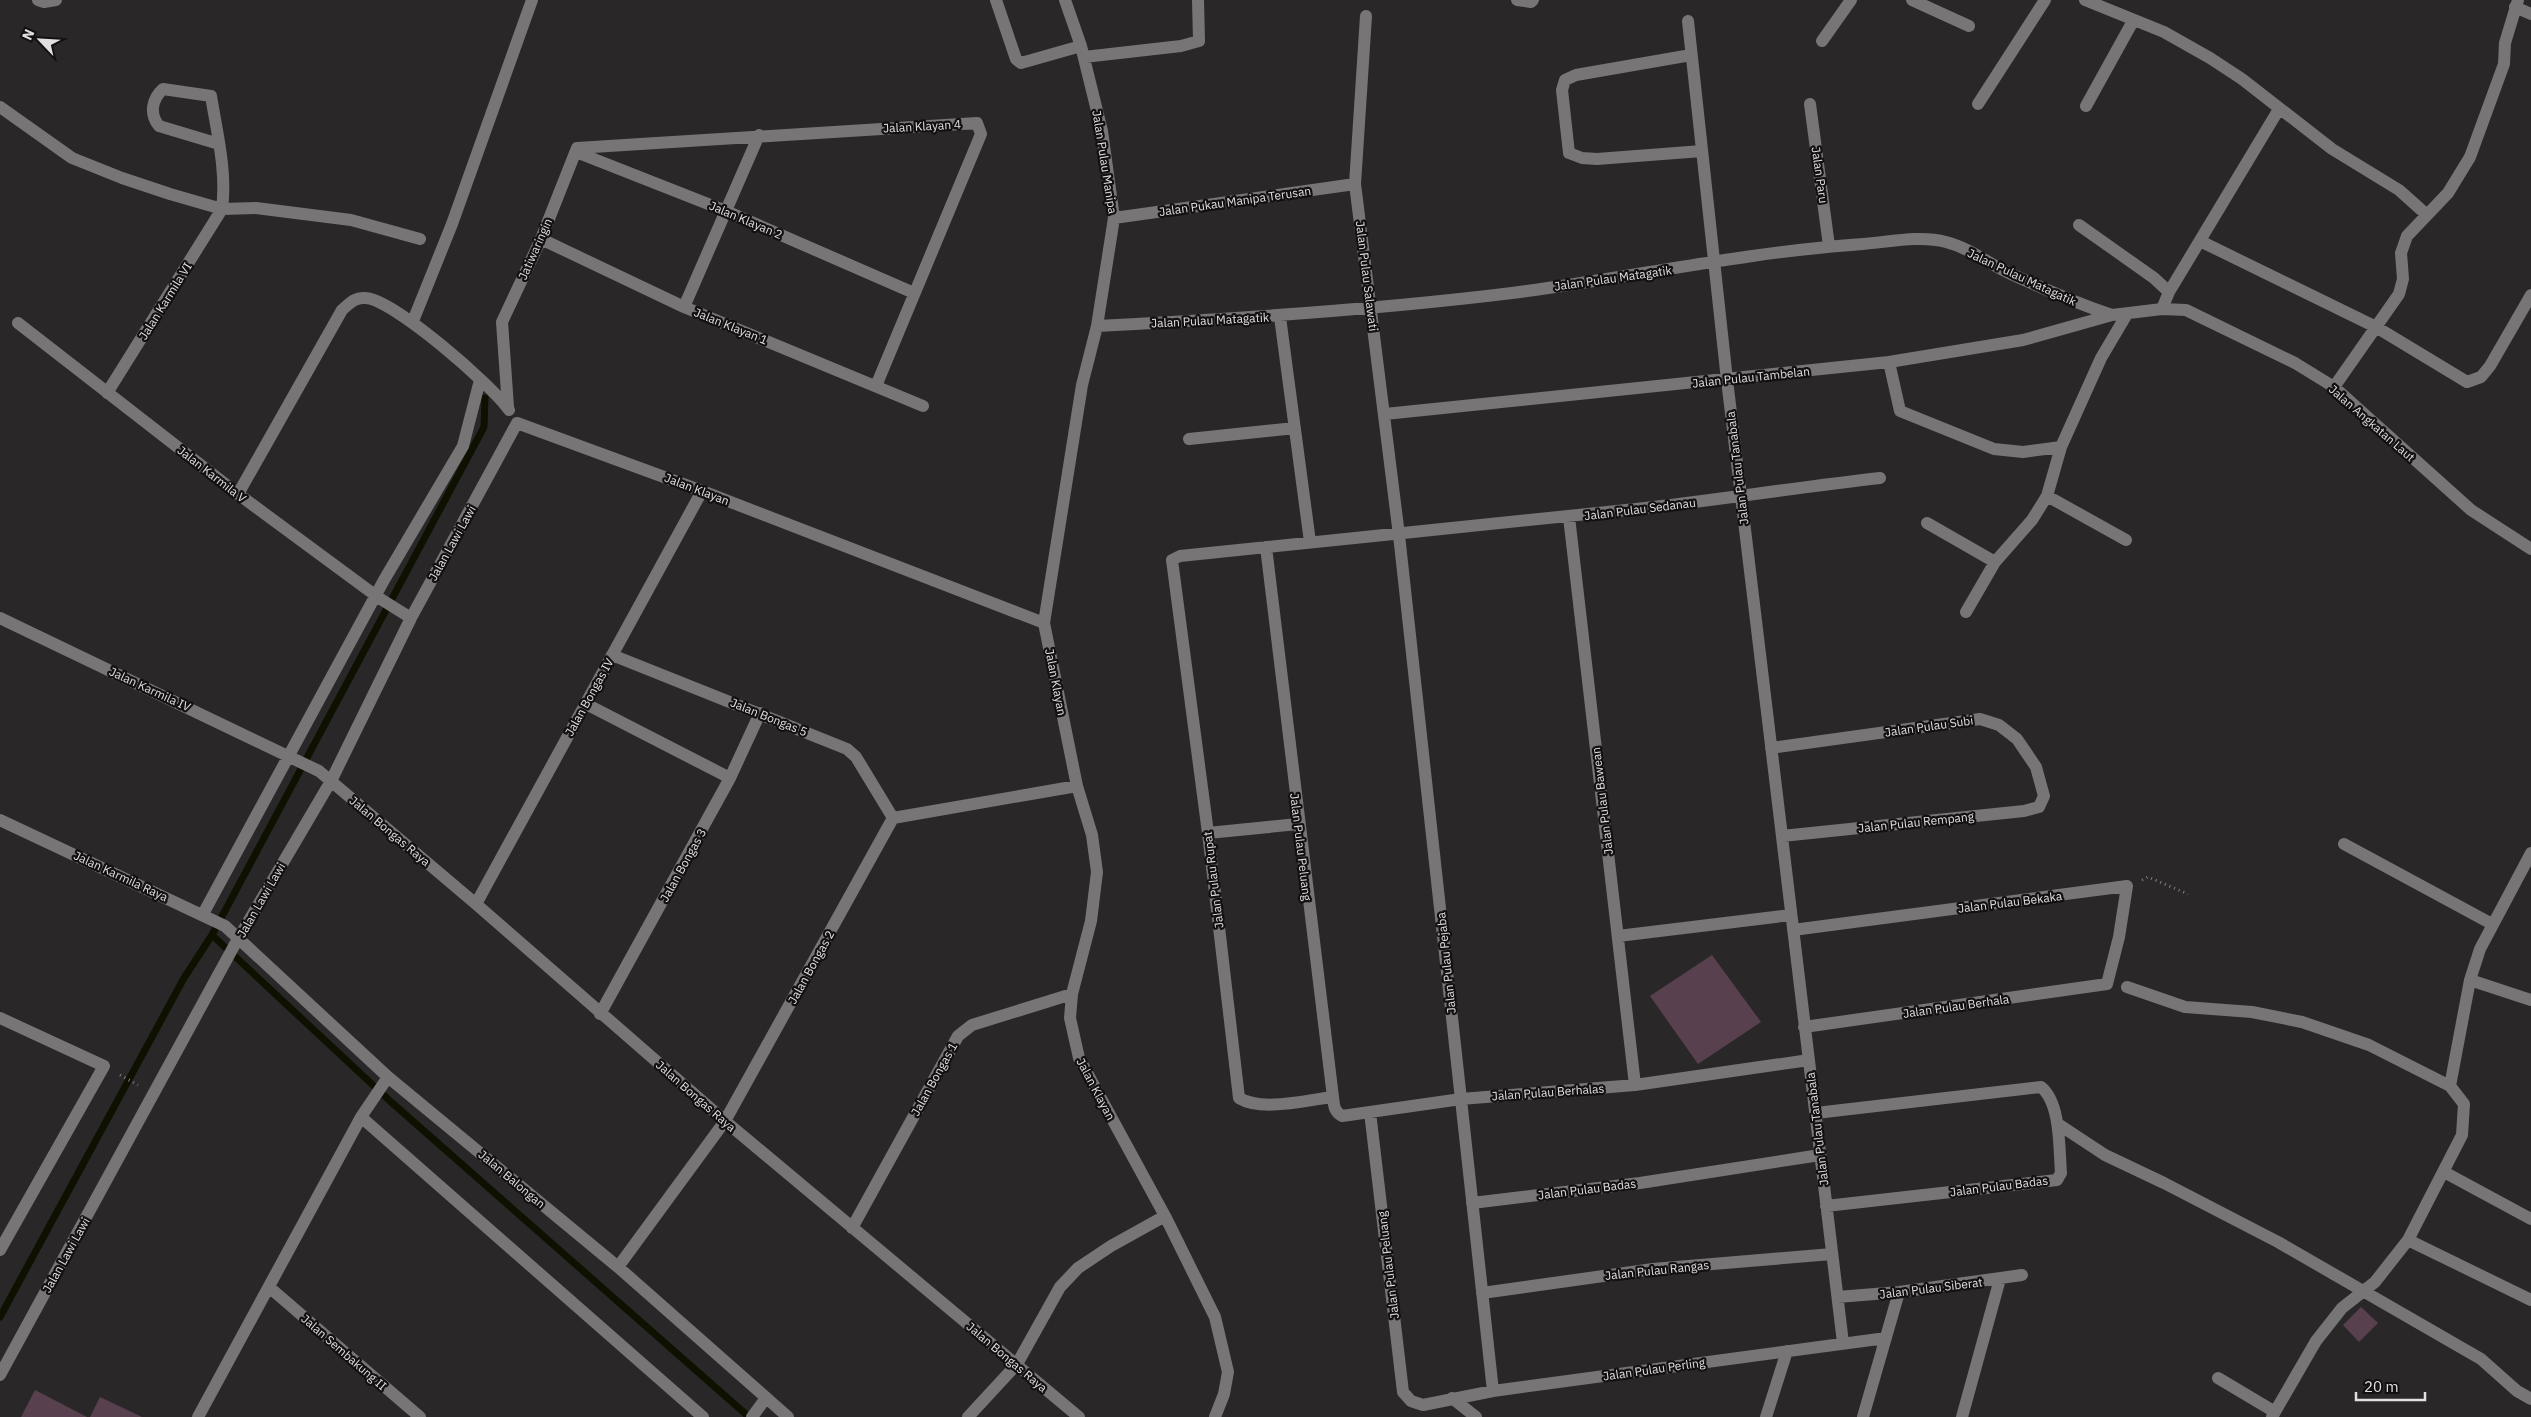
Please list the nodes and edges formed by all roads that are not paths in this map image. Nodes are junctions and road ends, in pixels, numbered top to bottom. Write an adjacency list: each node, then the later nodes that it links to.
1 (38, 0): 2 (street)
2 (56, 0)
3 (532, 0): 51 (street)
4 (996, 0): 20 (street)
5 (1065, 0): 20 (street, Jalan Pulau Manipa)
6 (1198, 0): 20 (street)
7 (1517, 0): 8 (street)
8 (1533, 0)
9 (1851, 0): 19 (street)
10 (1912, 0): 18 (street)
11 (2045, 0): 23 (street)
12 (2085, 0): 17 (street)
13 (2516, 4): 14 (street); 34 (street)
14 (2531, 14)
15 (1366, 16): 31 (street, Jalan Pulau Salawati)
16 (1688, 21): 21 (street, Jalan Pulau Tanabala)
17 (2133, 21): 24 (street); 26 (street)
18 (1969, 26)
19 (1822, 41)
20 (1083, 51): 35 (street, Jalan Pulau Manipa)
21 (1691, 55): 30 (street, Jalan Pulau Tanabala); 30 (street)
22 (1810, 104): 40 (street, Jalan Paru)
23 (1978, 104)
24 (2086, 106)
25 (0, 107): 32 (street)
26 (2279, 109): 34 (street); 39 (street)
27 (760, 135): 29 (street, Jalan Klayan 4); 33 (street); 43 (street, Jalan Klayan 4)
28 (219, 144): 28 (street); 32 (street)
29 (579, 149): 33 (street, Jalan Klayan 2); 38 (street, Jatiwaringin)
30 (1702, 151): 41 (street, Jalan Pulau Tanabala)
31 (1355, 184): 35 (street, Jalan Pukau Manipa Terusan); 46 (street, Jalan Pulau Salawati)
32 (222, 209): 37 (street); 60 (street, Jalan Karmila VI)
33 (726, 211): 43 (street, Jalan Klayan 2); 45 (street)
34 (2427, 215): 54 (street)
35 (1114, 218): 53 (street, Jalan Pulau Manipa)
36 (2078, 225): 42 (street)
37 (420, 239)
38 (541, 239): 45 (street, Jalan Klayan 1); 62 (street, Jatiwaringin)
39 (2200, 241): 42 (street); 54 (street)
40 (1829, 246): 41 (street, Jalan Pulau Matagatik); 49 (street, Jalan Pulau Matagatik)
41 (1715, 263): 46 (street, Jalan Pulau Matagatik); 57 (street, Jalan Pulau Tanabala)
42 (2169, 292): 47 (street)
43 (914, 293): 58 (street, Jalan Klayan 4)
44 (2531, 296): 54 (street)
45 (684, 307): 58 (street, Jalan Klayan 1)
46 (1370, 308): 50 (street, Jalan Pulau Matagatik); 63 (street, Jalan Pulau Salawati)
47 (2162, 309): 48 (street, Jalan Angkatan Laut); 59 (street, Jalan Angkatan Laut)
48 (2127, 314): 49 (street, Jalan Angkatan Laut); 67 (street)
49 (2112, 315): 55 (street, Jalan Pulau Tambelan)
50 (1280, 317): 53 (street, Jalan Pulau Matagatik); 65 (street)
51 (413, 321): 56 (street); 70 (street)
52 (18, 323): 60 (street, Jalan Karmila V)
53 (1097, 326): 86 (street, Jalan Klayan)
54 (2376, 326): 59 (street)
55 (1889, 362): 57 (street, Jalan Pulau Tambelan); 67 (street)
56 (480, 380): 62 (street); 82 (street)
57 (1726, 380): 63 (street, Jalan Pulau Tambelan); 72 (street, Jalan Pulau Tanabala)
58 (876, 386): 61 (street, Jalan Klayan 1)
59 (2334, 387): 79 (street, Jalan Angkatan Laut)
60 (108, 393): 70 (street, Jalan Karmila V)
61 (924, 406)
62 (508, 407): 64 (street)
63 (1385, 414): 75 (street, Jalan Pulau Salawati)
64 (517, 423): 69 (street, Jalan Klayan); 85 (street, Jalan Lawi Lawi)
65 (1295, 428): 66 (street); 77 (street)
66 (1189, 439)
67 (2062, 447): 71 (street)
68 (1880, 478): 72 (street, Jalan Pulau Sedanau)
69 (702, 491): 86 (street, Jalan Klayan); 87 (street, Jalan Bongas IV)
70 (238, 494): 82 (street, Jalan Karmila V)
71 (2048, 496): 76 (street); 80 (street)
72 (1741, 497): 73 (street, Jalan Pulau Sedanau); 90 (street, Jalan Pulau Tanabala)
73 (1569, 517): 75 (street, Jalan Pulau Sedanau); 109 (street, Jalan Pulau Bawean)
74 (1926, 523): 80 (street)
75 (1400, 535): 77 (street, Jalan Pulau Sedanau); 124 (street, Jalan Pulau Pejaba)
76 (2126, 540)
77 (1310, 542): 78 (street, Jalan Pulau Sedanau)
78 (1266, 547): 81 (street, Jalan Pulau Sedanau); 99 (street, Jalan Pulau Peluang)
79 (2531, 550)
80 (1995, 562): 83 (street)
81 (1172, 566): 100 (street, Jalan Pulau Rupat)
82 (377, 597): 85 (street, Jalan Karmila V); 91 (street)
83 (1966, 612)
84 (0, 618): 91 (street, Jalan Karmila IV)
85 (411, 618): 94 (street, Jalan Lawi Lawi)
86 (1044, 623): 95 (street, Jalan Klayan)
87 (612, 655): 88 (street, Jalan Bongas IV); 89 (street, Jalan Bongas 5)
88 (586, 704): 93 (street); 104 (street, Jalan Bongas IV)
89 (760, 713): 93 (street, Jalan Bongas 3); 97 (street, Jalan Bongas 5)
90 (1771, 748): 96 (street, Jalan Pulau Subi); 101 (street, Jalan Pulau Tanabala)
91 (294, 758): 92 (street, Jalan Karmila IV); 105 (street)
92 (319, 771): 94 (street, Jalan Bongas Raya)
93 (730, 778): 116 (street, Jalan Bongas 3)
94 (331, 781): 104 (street, Jalan Bongas Raya); 110 (street, Jalan Lawi Lawi)
95 (1077, 786): 97 (street); 114 (street, Jalan Klayan)
96 (2044, 796): 101 (street, Jalan Pulau Rempang)
97 (893, 818): 128 (street, Jalan Bongas 2)
98 (0, 820): 105 (street, Jalan Karmila Raya)
99 (1298, 824): 100 (street); 123 (street, Jalan Pulau Peluang)
100 (1208, 833): 123 (street, Jalan Pulau Rupat)
101 (1782, 836): 106 (street, Jalan Pulau Tanabala)
102 (2344, 844): 107 (street)
103 (2531, 853): 107 (street)
104 (476, 904): 116 (street, Jalan Bongas Raya)
105 (203, 914): 110 (street, Jalan Karmila Raya)
106 (1792, 915): 108 (street, Jalan Pulau Tanabala); 109 (street)
107 (2492, 924): 111 (street)
108 (1793, 930): 112 (street, Jalan Pulau Bekaka); 118 (street, Jalan Pulau Tanabala)
109 (1618, 936): 121 (street, Jalan Pulau Bawean)
110 (237, 942): 120 (street, Jalan Balongan); 153 (street, Jalan Lawi Lawi)
111 (2470, 980): 115 (street); 122 (street)
112 (2107, 984): 118 (street, Jalan Pulau Berhala)
113 (2126, 987): 122 (street)
114 (1072, 994): 134 (street, Jalan Klayan); 136 (street, Jalan Bongas 1)
115 (2531, 1000)
116 (600, 1014): 128 (street, Jalan Bongas Raya)
117 (0, 1018): 138 (street)
118 (1804, 1027): 119 (street, Jalan Pulau Tanabala)
119 (1809, 1060): 121 (street); 126 (street, Jalan Pulau Tanabala)
120 (386, 1081): 127 (street); 140 (street, Jalan Balongan)
121 (1636, 1085): 124 (street, Jalan Pulau Berhalas)
122 (2450, 1086): 131 (street)
123 (1333, 1097): 125 (street, Jalan Pulau Peluang)
124 (1461, 1098): 125 (street, Jalan Pulau Peluang); 132 (street, Jalan Pulau Pejaba)
125 (1370, 1112): 159 (street, Jalan Pulau Peluang)
126 (1816, 1113): 129 (street, Jalan Pulau Badas); 130 (street, Jalan Pulau Tanabala)
127 (361, 1117): 143 (street); 164 (street)
128 (726, 1121): 136 (street, Jalan Bongas Raya); 140 (street, Jalan Bongas 2)
129 (2058, 1124): 133 (street, Jalan Pulau Badas); 145 (street)
130 (1820, 1155): 132 (street, Jalan Pulau Badas); 133 (street, Jalan Pulau Tanabala)
131 (2444, 1172): 135 (street); 137 (street)
132 (1472, 1203): 146 (street, Jalan Pulau Pejaba)
133 (1826, 1206): 139 (street, Jalan Pulau Tanabala)
134 (1165, 1216): 152 (street); 168 (street, Jalan Klayan)
135 (2531, 1219)
136 (852, 1228): 152 (street, Jalan Bongas Raya)
137 (2408, 1240): 145 (street); 148 (street)
138 (0, 1250)
139 (1832, 1254): 146 (street, Jalan Pulau Rangas); 147 (street, Jalan Pulau Tanabala)
140 (618, 1267): 156 (street, Jalan Balongan)
141 (2022, 1274): 142 (street)
142 (2000, 1279): 144 (street, Jalan Pulau Siberat); 172 (street, Jalan Pulau Siberat)
143 (269, 1287): 162 (street); 163 (street, Jalan Sembakung II)
144 (1899, 1292): 147 (street, Jalan Pulau Siberat); 149 (street)
145 (2360, 1292): 158 (street); 161 (street)
146 (1482, 1293): 155 (street, Jalan Pulau Pejaba)
147 (1838, 1298): 150 (street, Jalan Pulau Tanabala)
148 (2531, 1300)
149 (1886, 1338): 150 (street, Jalan Pulau Perling); 171 (street)
150 (1843, 1343): 151 (street, Jalan Pulau Perling)
151 (1788, 1351): 155 (street, Jalan Pulau Perling); 170 (street)
152 (1016, 1364): 166 (street); 167 (street, Jalan Bongas Raya)
153 (0, 1375)
154 (2218, 1378): 161 (street)
155 (1493, 1391): 157 (street, Jalan Pulau Perling)
156 (766, 1398): 160 (street); 165 (street, Jalan Balongan)
157 (1452, 1398): 159 (street, Jalan Pulau Perling); 169 (street)
158 (2531, 1399)
159 (1421, 1411)
160 (754, 1414)
161 (2274, 1414)
162 (198, 1417)
163 (420, 1417)
164 (704, 1417)
165 (788, 1417)
166 (968, 1417)
167 (1079, 1417)
168 (1215, 1417)
169 (1476, 1417)
170 (1766, 1417)
171 (1863, 1417)
172 (1962, 1417)

